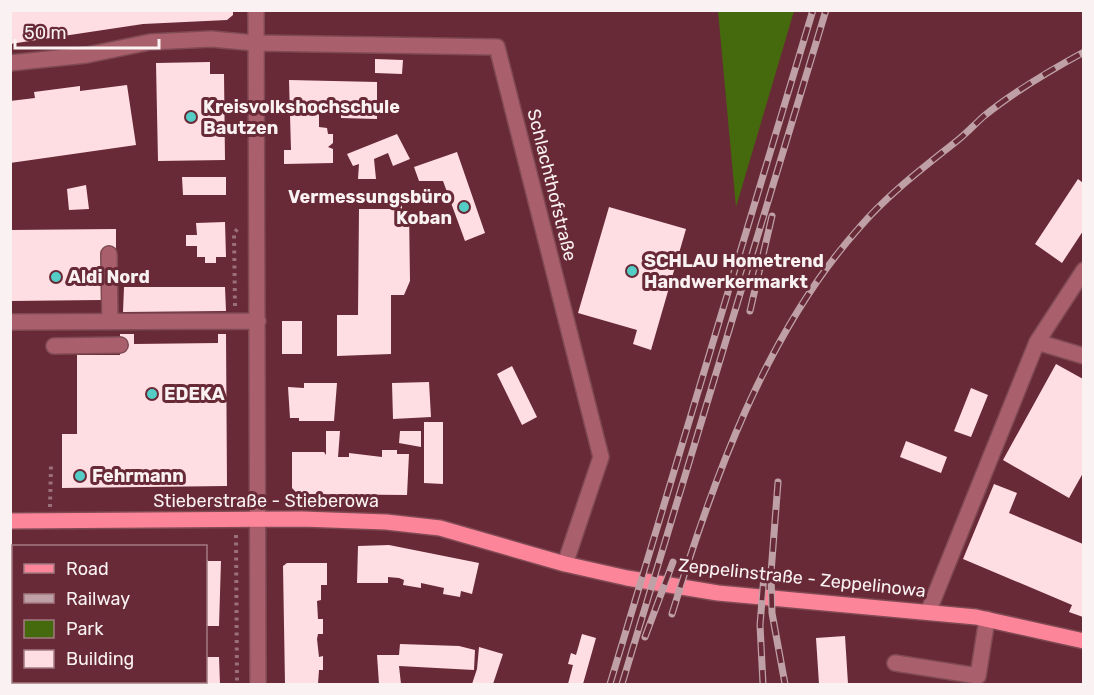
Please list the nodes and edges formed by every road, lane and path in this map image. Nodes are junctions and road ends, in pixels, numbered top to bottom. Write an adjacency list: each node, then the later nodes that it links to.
1 (256, 10): 2 (street)
2 (256, 43): 3 (street, Schlachthofstraße); 8 (street); 21 (street, Schlachthofstraße)
3 (10, 63)
4 (240, 225): 7 (path)
5 (109, 254): 10 (street)
6 (1083, 270): 11 (street)
7 (236, 321): 8 (street); 10 (street)
8 (258, 321): 18 (street)
9 (10, 322): 10 (street)
10 (110, 322)
11 (1037, 342): 14 (street); 22 (street)
12 (120, 345): 13 (street)
13 (54, 346)
14 (1083, 357)
15 (51, 466): 16 (path)
16 (50, 497)
17 (236, 519): 18 (main road, Stieberstraße - Stieberowa); 19 (main road, Stieberstraße - Stieberowa); 26 (path)
18 (258, 519): 20 (main road, Stieberstraße - Stieberowa); 27 (street)
19 (10, 521)
20 (517, 549): 21 (main road, Zeppelinstraße - Zeppelinowa)
21 (565, 564): 22 (main road, Zeppelinstraße - Zeppelinowa)
22 (928, 610): 23 (main road, Zeppelinstraße - Zeppelinowa)
23 (987, 619): 24 (main road, Zeppelinstraße - Zeppelinowa); 25 (street)
24 (1083, 641)
25 (895, 663)
26 (237, 684)
27 (258, 684)

